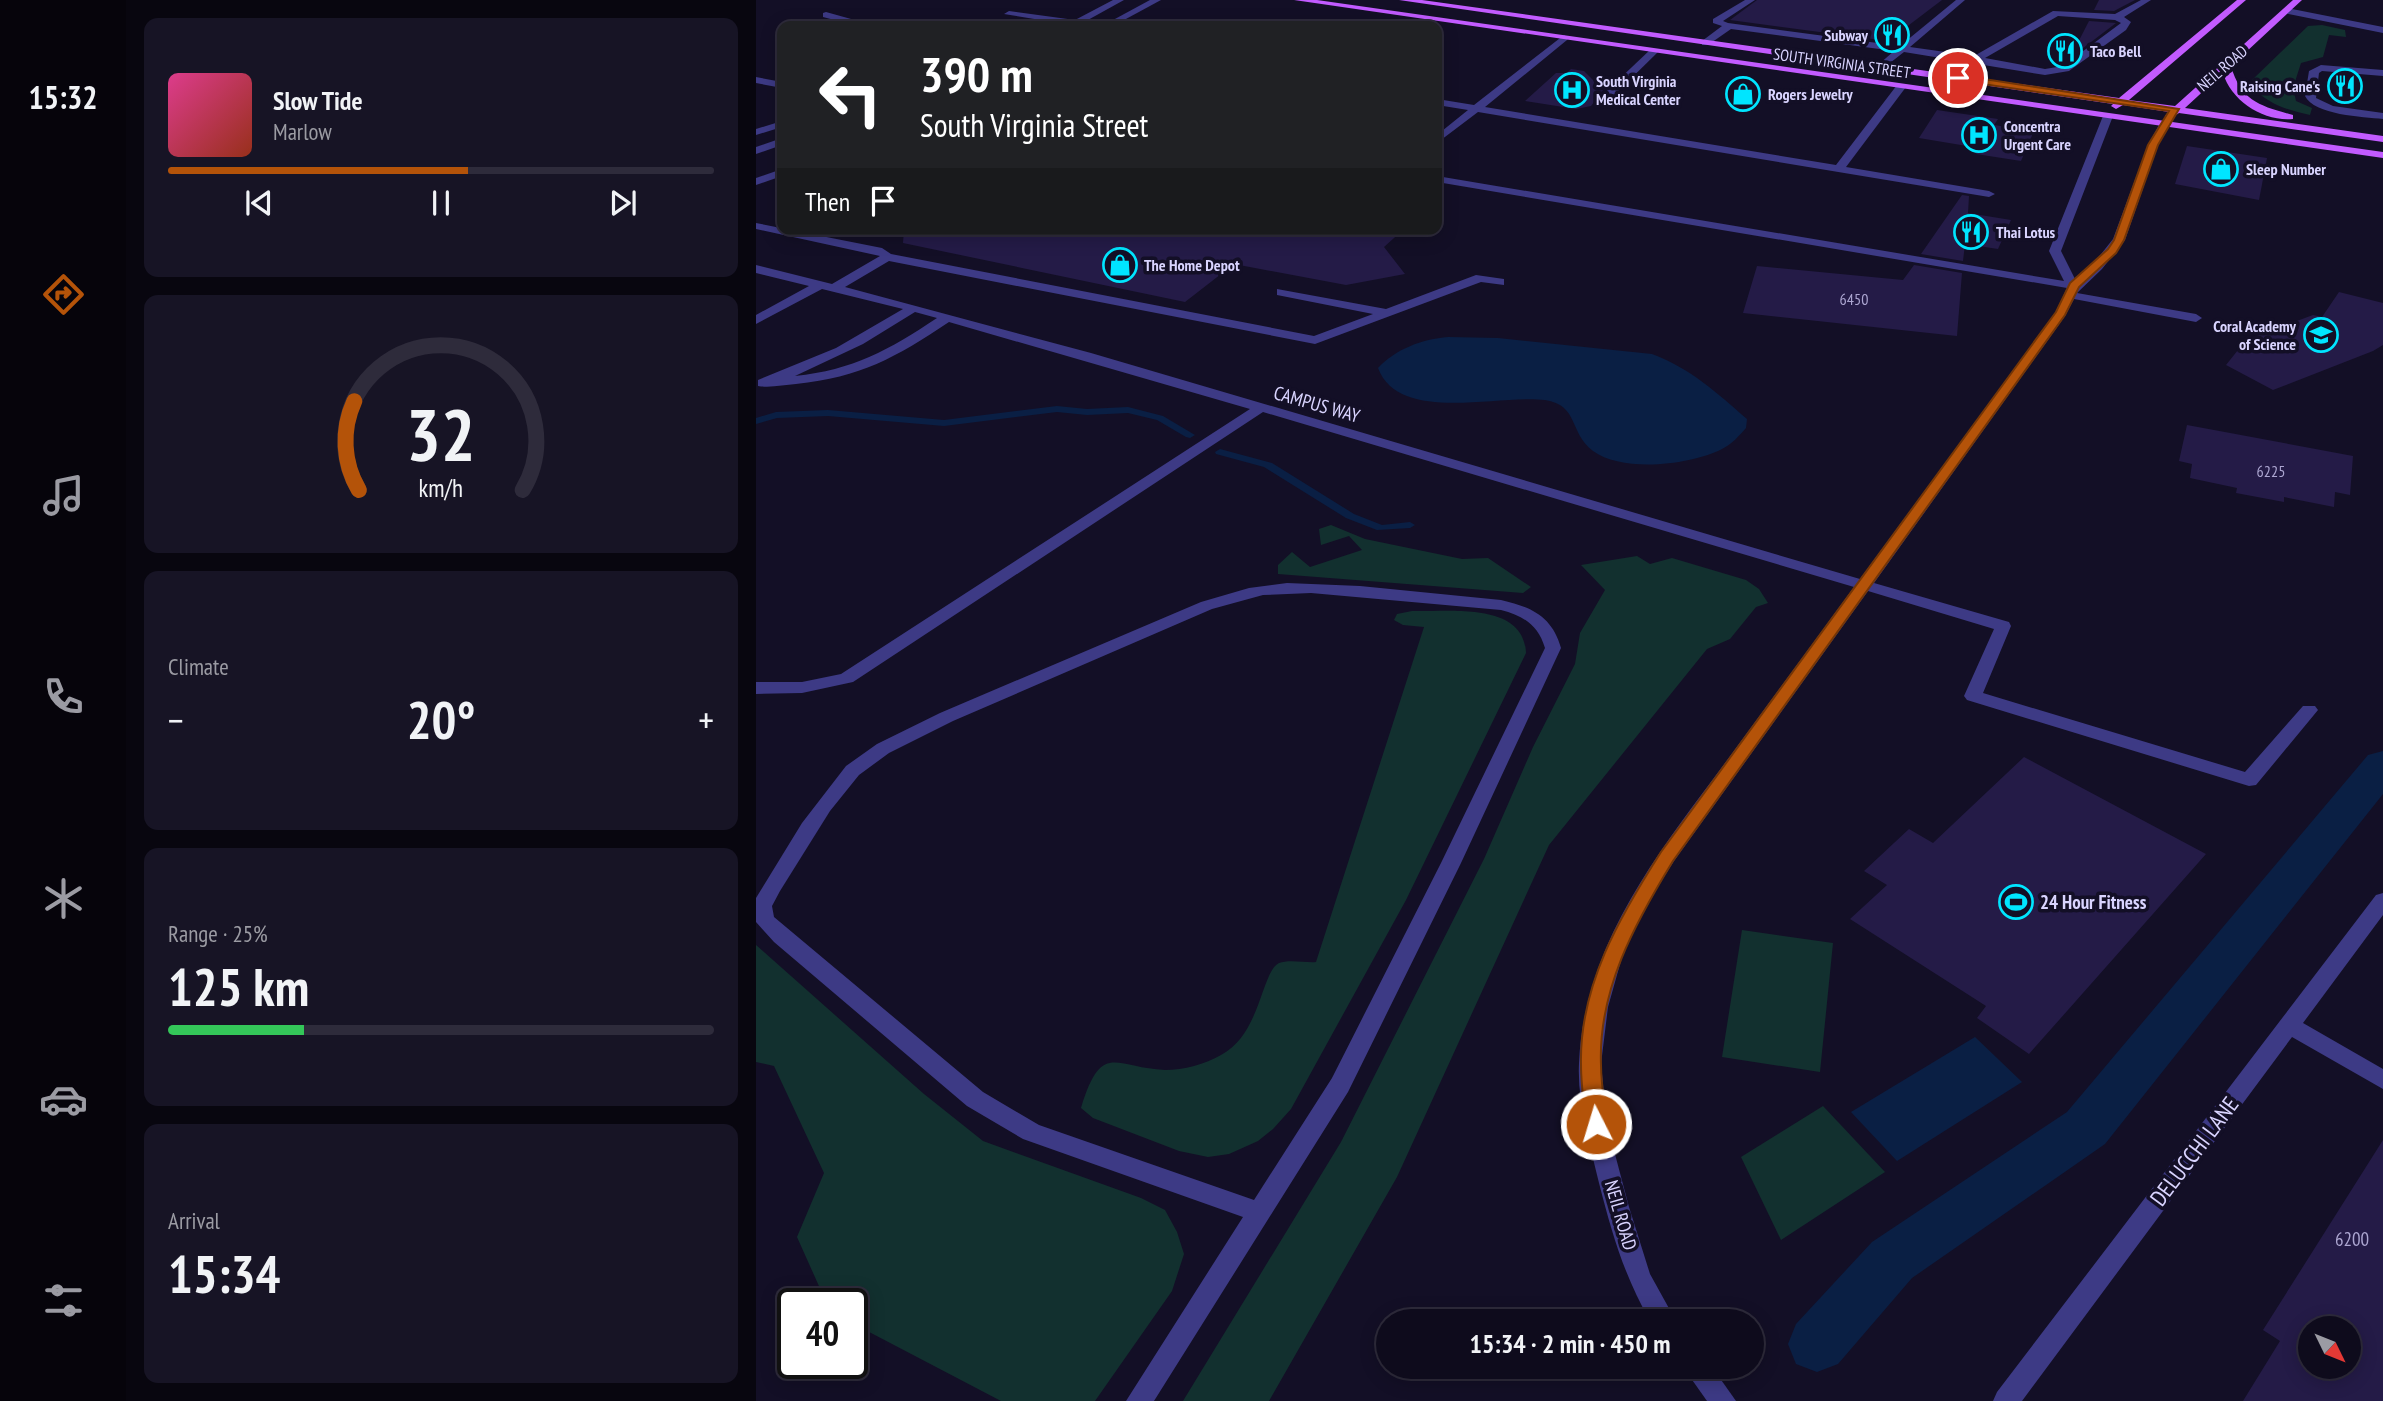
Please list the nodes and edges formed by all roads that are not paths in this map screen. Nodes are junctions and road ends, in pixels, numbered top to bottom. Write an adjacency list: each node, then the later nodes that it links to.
1 (1121, 0): 16 (street)
2 (1157, 0): 17 (street)
3 (1298, 0): 20 (main road, SOUTH VIRGINIA STREET)
4 (1403, 0): 21 (main road, SOUTH VIRGINIA STREET)
5 (1751, 0): 18 (street)
6 (1961, 0): 22 (street)
7 (2147, 0): 13 (street)
8 (2242, 0): 31 (main road, NEIL ROAD)
9 (2298, 0): 10 (main road, NEIL ROAD)
10 (2287, 11): 19 (street); 25 (main road, NEIL ROAD)
11 (1009, 14): 15 (street)
12 (825, 15): 14 (street)
13 (2117, 18): 24 (street); 24 (street)
14 (847, 21)
15 (1050, 21)
16 (1082, 21)
17 (1117, 21)
18 (1730, 26): 21 (street); 22 (street)
19 (2383, 30)
20 (1564, 38): 23 (main road, SOUTH VIRGINIA STREET); 34 (street)
21 (1705, 43): 26 (main road, SOUTH VIRGINIA STREET)
22 (1904, 48): 24 (street); 26 (street)
23 (1654, 51): 30 (main road, SOUTH VIRGINIA STREET); 33 (street)
24 (1976, 59)
25 (2226, 65): 35 (main road, NEIL ROAD); 42 (main road)
26 (1881, 67): 31 (main road, SOUTH VIRGINIA STREET)
27 (2383, 73): 36 (street)
28 (756, 80): 29 (street)
29 (777, 84)
30 (1902, 87): 37 (main road, SOUTH VIRGINIA STREET); 47 (street)
31 (2120, 102): 35 (main road, SOUTH VIRGINIA STREET); 37 (main road, NEIL ROAD)
32 (1442, 103): 34 (street)
33 (1599, 104)
34 (1475, 108): 41 (street); 47 (street)
35 (2175, 109): 38 (main road, NEIL ROAD); 42 (main road, SOUTH VIRGINIA STREET)
36 (2383, 116)
37 (2108, 117): 38 (main road, SOUTH VIRGINIA STREET); 60 (street, NEIL ROAD)
38 (2164, 125): 46 (main road, SOUTH VIRGINIA STREET); 60 (street, NEIL ROAD)
39 (777, 126): 40 (street)
40 (756, 132)
41 (1442, 136)
42 (2371, 137): 43 (main road, SOUTH VIRGINIA STREET)
43 (2383, 139)
44 (777, 143): 45 (street)
45 (756, 151)
46 (2383, 155)
47 (1839, 169): 51 (street)
48 (777, 174): 50 (street)
49 (1442, 180): 60 (street)
50 (756, 182)
51 (1989, 194)
52 (756, 226): 53 (street)
53 (777, 230)
54 (800, 235): 55 (street)
55 (887, 257): 59 (street); 63 (street)
56 (756, 269): 58 (street, CAMPUS WAY)
57 (1500, 282): 63 (street)
58 (820, 285): 59 (street, CAMPUS WAY); 66 (street)
59 (834, 288): 62 (street, CAMPUS WAY)
60 (2072, 290): 65 (street); 69 (street, NEIL ROAD)
61 (1281, 292): 63 (street)
62 (913, 308): 64 (street, CAMPUS WAY); 67 (street)
63 (1387, 313)
64 (947, 317): 67 (street); 68 (street, CAMPUS WAY)
65 (2196, 318)
66 (756, 320)
67 (760, 384)
68 (1260, 408): 69 (street, CAMPUS WAY); 70 (street)
69 (1864, 586): 71 (street, CAMPUS WAY); 76 (street, NEIL ROAD)
70 (756, 688)
71 (2309, 710)
72 (2383, 900): 73 (street, DELUCCHI LANE)
73 (2289, 1025): 74 (street); 80 (street, DELUCCHI LANE)
74 (2383, 1080)
75 (1259, 1212): 75 (street); 78 (street)
76 (1657, 1309)
77 (1706, 1379): 79 (street)
78 (1139, 1401)
79 (1723, 1401)
80 (2006, 1401)

